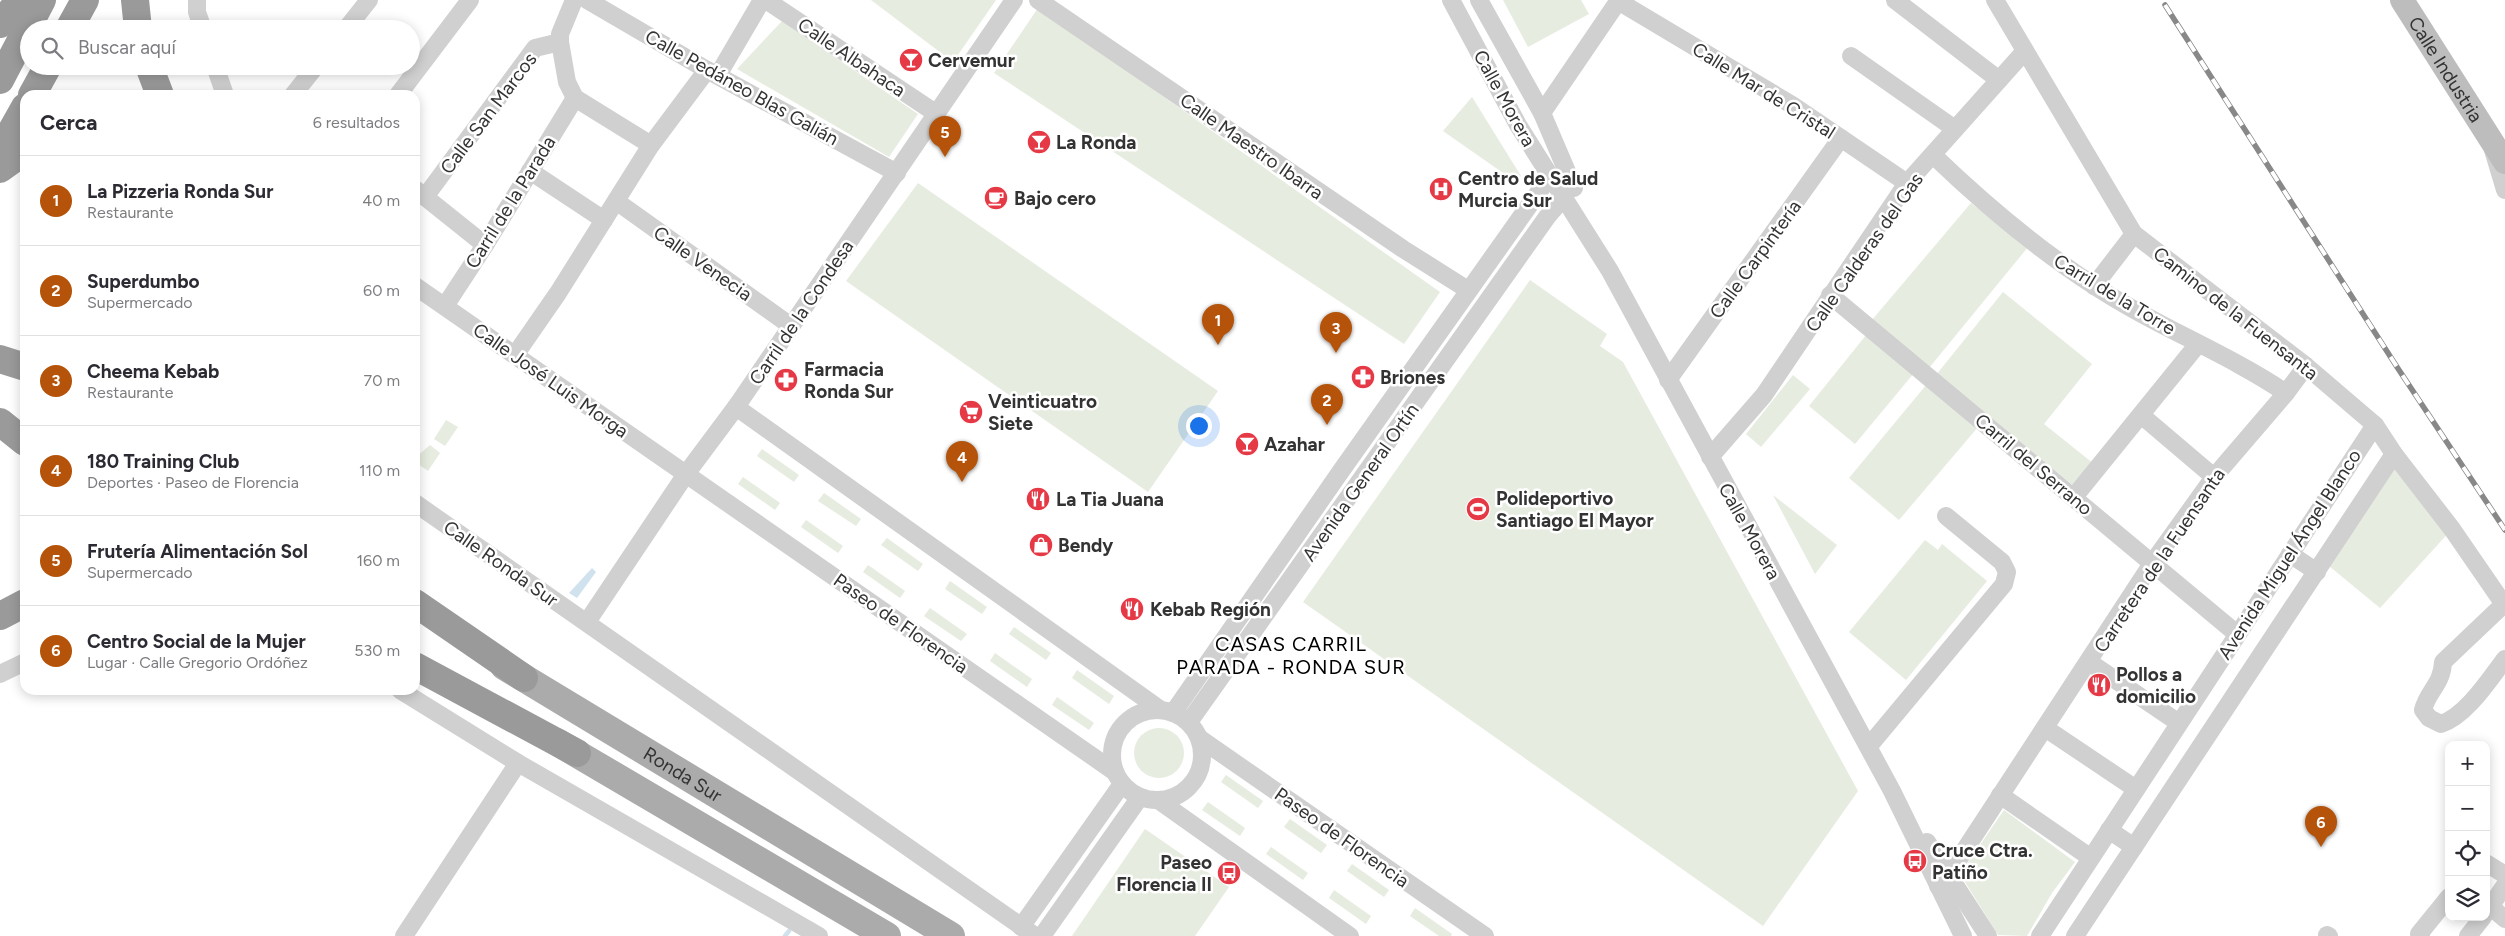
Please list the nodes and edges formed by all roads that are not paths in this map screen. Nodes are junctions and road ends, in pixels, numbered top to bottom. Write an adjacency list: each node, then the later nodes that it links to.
1 (20, 0): 25 (highway)
2 (42, 0): 20 (highway)
3 (85, 0): 21 (highway)
4 (135, 0): 22 (highway)
5 (196, 0): 23 (street)
6 (369, 0): 24 (street)
7 (470, 0): 30 (street)
8 (574, 0): 27 (street)
9 (587, 0): 31 (street, Calle Pedáneo Blas Galián)
10 (762, 0): 31 (street)
11 (766, 0): 46 (street, Calle Albahaca)
12 (1014, 0): 46 (street, Carril de la Condesa)
13 (1038, 0): 69 (street, Calle Maestro Ibarra)
14 (1452, 0): 58 (street, Calle Morera)
15 (1479, 0): 45 (street, Calle Morera)
16 (1895, 0): 38 (street)
17 (1995, 0): 28 (street, Camino de la Fuensanta)
18 (2402, 0): 50 (main road, Calle Industria)
19 (1619, 1): 45 (street); 49 (street, Calle Mar de Cristal)
20 (32, 20)
21 (74, 20)
22 (137, 20)
23 (200, 20)
24 (353, 20)
25 (0, 24)
26 (20, 42): 37 (highway)
27 (560, 42): 44 (street); 62 (street, Calle San Marcos)
28 (2024, 52): 38 (street, Calle Calderas del Gas); 65 (street, Camino de la Fuensanta)
29 (1851, 56): 48 (street)
30 (420, 66)
31 (713, 72): 51 (street); 57 (street, Calle Pedáneo Blas Galián)
32 (43, 75): 39 (highway)
33 (152, 75): 40 (highway)
34 (218, 75): 41 (street)
35 (310, 75): 42 (street)
36 (413, 75): 43 (street)
37 (0, 80)
38 (1999, 80): 48 (street, Calle Calderas del Gas)
39 (35, 90)
40 (158, 90)
41 (223, 90)
42 (299, 90)
43 (402, 90)
44 (575, 98): 51 (street); 56 (street, Carril de la Parada)
45 (1542, 113): 61 (street, Calle Morera)
46 (937, 114): 57 (street, Carril de la Condesa)
47 (20, 116): 52 (highway)
48 (1955, 129): 54 (street, Calle Calderas del Gas)
49 (1841, 138): 60 (street, Calle Mar de Cristal); 79 (street, Calle Carpintería)
50 (2498, 144): 59 (main road, Calle Industria)
51 (651, 145): 63 (street)
52 (0, 151)
53 (20, 155): 55 (highway)
54 (1934, 156): 60 (street, Calle Calderas del Gas); 67 (street, Carril de la Torre)
55 (0, 169)
56 (530, 171): 64 (street); 66 (street, Carril de la Parada)
57 (897, 172): 72 (street, Carril de la Condesa)
58 (1550, 176): 61 (street); 69 (street, Avenida General Ortín)
59 (2504, 179)
60 (1907, 183): 70 (street, Calle Calderas del Gas)
61 (1568, 189): 79 (street, Calle Morera); 116 (street, Avenida General Ortín)
62 (420, 193): 66 (street)
63 (616, 201): 64 (street); 72 (street, Calle Venecia)
64 (604, 220): 74 (street)
65 (2134, 234): 67 (street); 77 (street, Camino de la Fuensanta)
66 (485, 246): 71 (street, Carril de la Parada)
67 (2094, 286): 73 (street, Carril de la Torre)
68 (420, 289): 71 (street, Calle José Luis Morga)
69 (1468, 290): 115 (street, Avenida General Ortín)
70 (1830, 295): 89 (street, Calle Calderas del Gas); 92 (street, Carril del Serrano)
71 (444, 306): 74 (street, Calle José Luis Morga)
72 (791, 326): 81 (street, Carril de la Condesa)
73 (2198, 344): 80 (street, Carril de la Torre); 83 (street)
74 (515, 355): 90 (street, Calle José Luis Morga)
75 (0, 359): 76 (highway); 78 (main road)
76 (20, 365)
77 (2306, 366): 80 (street, Carretera de la Fuensanta); 85 (street, Camino de la Fuensanta)
78 (20, 371)
79 (1668, 380): 89 (street, Calle Morera)
80 (2286, 393): 91 (street, Carretera de la Fuensanta)
81 (736, 407): 90 (street, Carril de la Condesa); 115 (street)
82 (0, 417): 86 (main road)
83 (2138, 418): 91 (street); 92 (street)
84 (0, 422): 87 (highway)
85 (2376, 425): 88 (street, Camino de la Fuensanta); 95 (street, Avenida Miguel Ángel Blanco)
86 (20, 428)
87 (20, 438)
88 (2394, 454): 97 (street, Avenida Miguel Ángel Blanco); 98 (street, Camino de la Fuensanta)
89 (1710, 457): 120 (street, Calle Morera)
90 (686, 474): 103 (street, Carril de la Condesa); 123 (street, Paseo de Florencia)
91 (2214, 477): 96 (street, Carretera de la Fuensanta)
92 (2074, 497): 96 (street, Carril del Serrano)
93 (420, 506): 103 (street, Calle Ronda Sur)
94 (1946, 516): 120 (street)
95 (2290, 554): 97 (street); 105 (street, Avenida Miguel Ángel Blanco)
96 (2153, 562): 105 (street, Carril del Serrano); 109 (street, Carretera de la Fuensanta)
97 (2317, 572): 129 (street, Avenida Miguel Ángel Blanco)
98 (2504, 605): 108 (street)
99 (20, 606): 102 (highway)
100 (420, 606): 113 (highway)
101 (420, 615): 113 (main road, Ronda Sur)
102 (0, 616)
103 (587, 622): 141 (street, Calle Ronda Sur)
104 (20, 626): 106 (highway)
105 (2237, 634): 117 (street, Avenida Miguel Ángel Blanco)
106 (0, 636)
107 (420, 658): 121 (main road, Ronda Sur)
108 (2505, 660)
109 (2089, 662): 117 (street); 118 (street, Carretera de la Fuensanta)
110 (20, 664): 112 (street)
111 (420, 669): 121 (highway)
112 (0, 674)
113 (524, 678): 145 (main road, Ronda Sur)
114 (408, 695): 122 (street)
115 (1167, 711): 116 (street); 123 (street)
116 (1189, 722): 119 (street)
117 (2179, 723): 124 (street, Avenida Miguel Ángel Blanco)
118 (2045, 728): 124 (street); 125 (street, Carretera de la Fuensanta)
119 (1199, 738): 127 (street); 148 (street, Paseo de Florencia)
120 (1869, 746): 133 (street, Calle Morera)
121 (577, 754): 144 (main road, Ronda Sur)
122 (518, 763): 142 (street); 143 (street)
123 (1118, 778): 126 (street); 141 (street)
124 (2136, 789): 128 (street, Avenida Miguel Ángel Blanco)
125 (2000, 795): 130 (street); 133 (street, Carretera de la Fuensanta)
126 (1140, 797): 127 (street); 146 (street)
127 (1158, 800): 147 (street)
128 (2109, 830): 129 (street); 130 (street, Avenida Miguel Ángel Blanco)
129 (2134, 847): 138 (street, Avenida Miguel Ángel Blanco)
130 (2091, 858): 151 (street, Avenida Miguel Ángel Blanco)
131 (2490, 866): 132 (street)
132 (2505, 876)
133 (1944, 880): 149 (street, Calle Morera); 150 (street, Calle Morera)
134 (2505, 885): 136 (street)
135 (2445, 902): 154 (street)
136 (2490, 908)
137 (2490, 914): 139 (street)
138 (2087, 917): 152 (street, Avenida Miguel Ángel Blanco); 153 (street)
139 (2505, 919)
140 (2480, 921): 155 (street)
141 (1028, 931)
142 (404, 936)
143 (819, 936)
144 (887, 936)
145 (951, 936)
146 (1042, 936)
147 (1350, 936)
148 (1485, 936)
149 (1963, 936)
150 (1988, 936)
151 (2040, 936)
152 (2075, 936)
153 (2088, 936)
154 (2421, 936)
155 (2468, 936)

